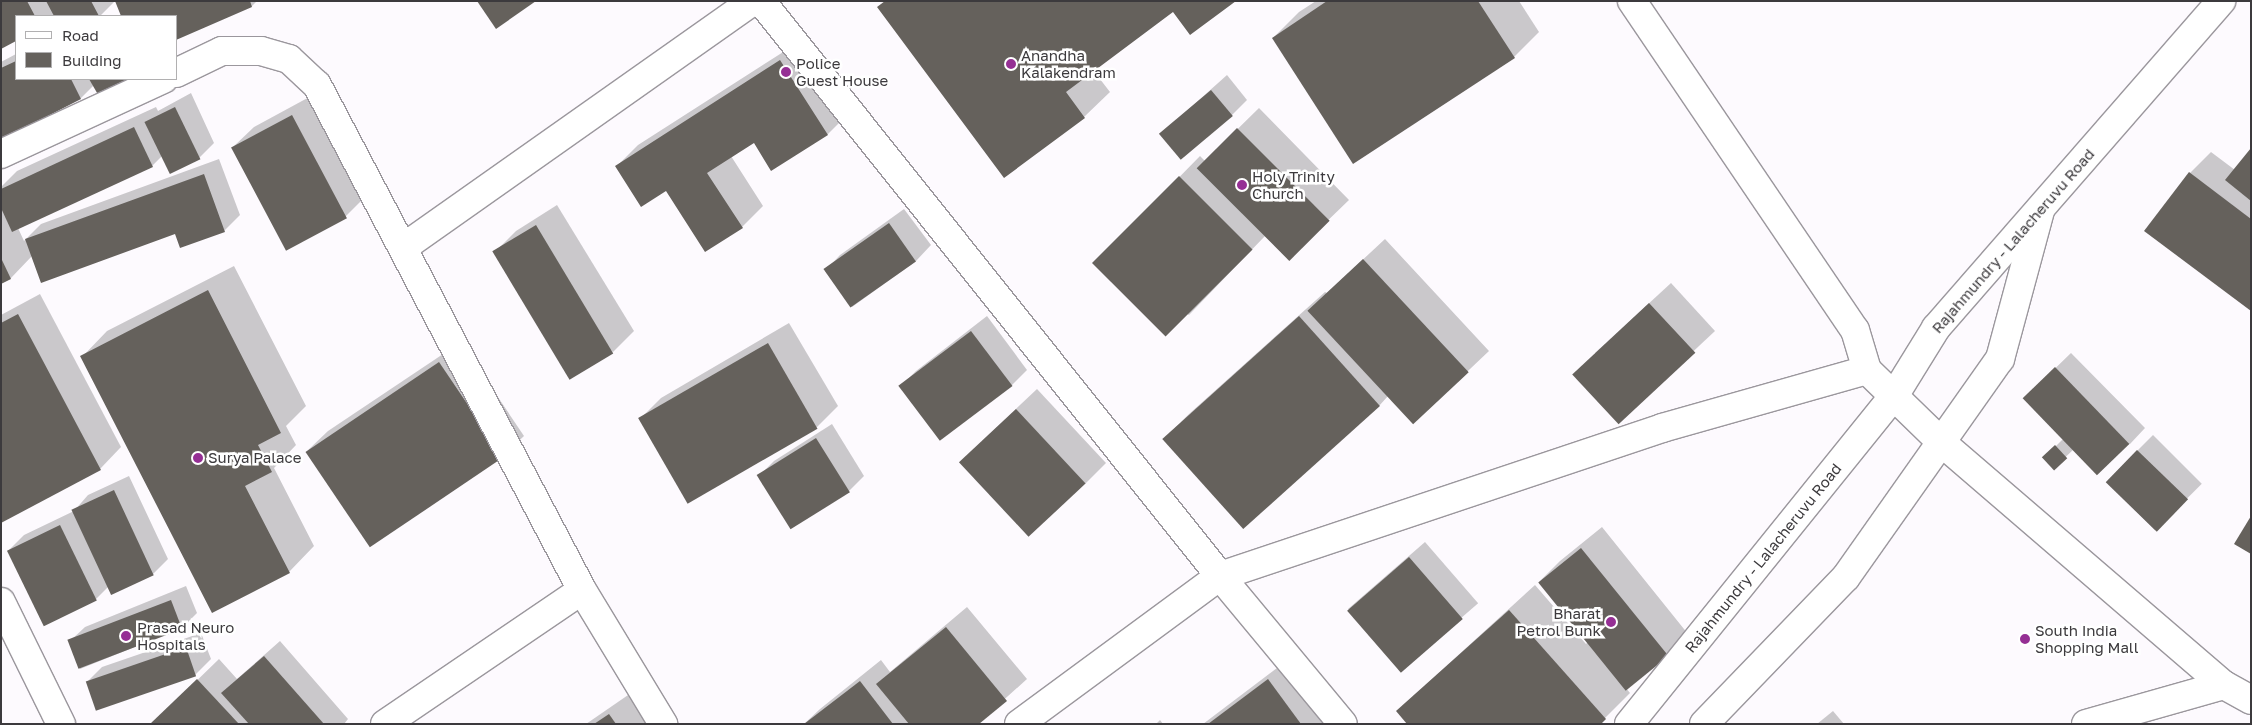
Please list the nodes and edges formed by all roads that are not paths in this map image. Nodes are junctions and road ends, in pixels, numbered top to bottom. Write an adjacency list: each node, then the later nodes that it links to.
1 (753, 1): 9 (street)
2 (761, 1): 13 (street)
3 (1632, 1): 10 (street)
4 (2221, 1): 8 (street, Rajahmundry - Lalacheruvu Road)
5 (178, 72): 9 (street)
6 (161, 80): 7 (street)
7 (1, 154)
8 (2042, 205): 11 (street, Rajahmundry - Lalacheruvu Road); 12 (street)
9 (404, 247): 14 (street)
10 (1867, 370): 11 (street); 13 (street)
11 (1894, 396): 12 (street); 23 (street, Rajahmundry - Lalacheruvu Road)
12 (1942, 442): 16 (street); 24 (street)
13 (1220, 576): 21 (street); 22 (street)
14 (582, 590): 19 (street); 20 (street)
15 (1, 602): 18 (street)
16 (2224, 685): 17 (street); 25 (street)
17 (2251, 700)
18 (61, 724)
19 (385, 724)
20 (663, 724)
21 (1019, 724)
22 (1343, 724)
23 (1629, 724)
24 (1704, 724)
25 (2086, 724)

